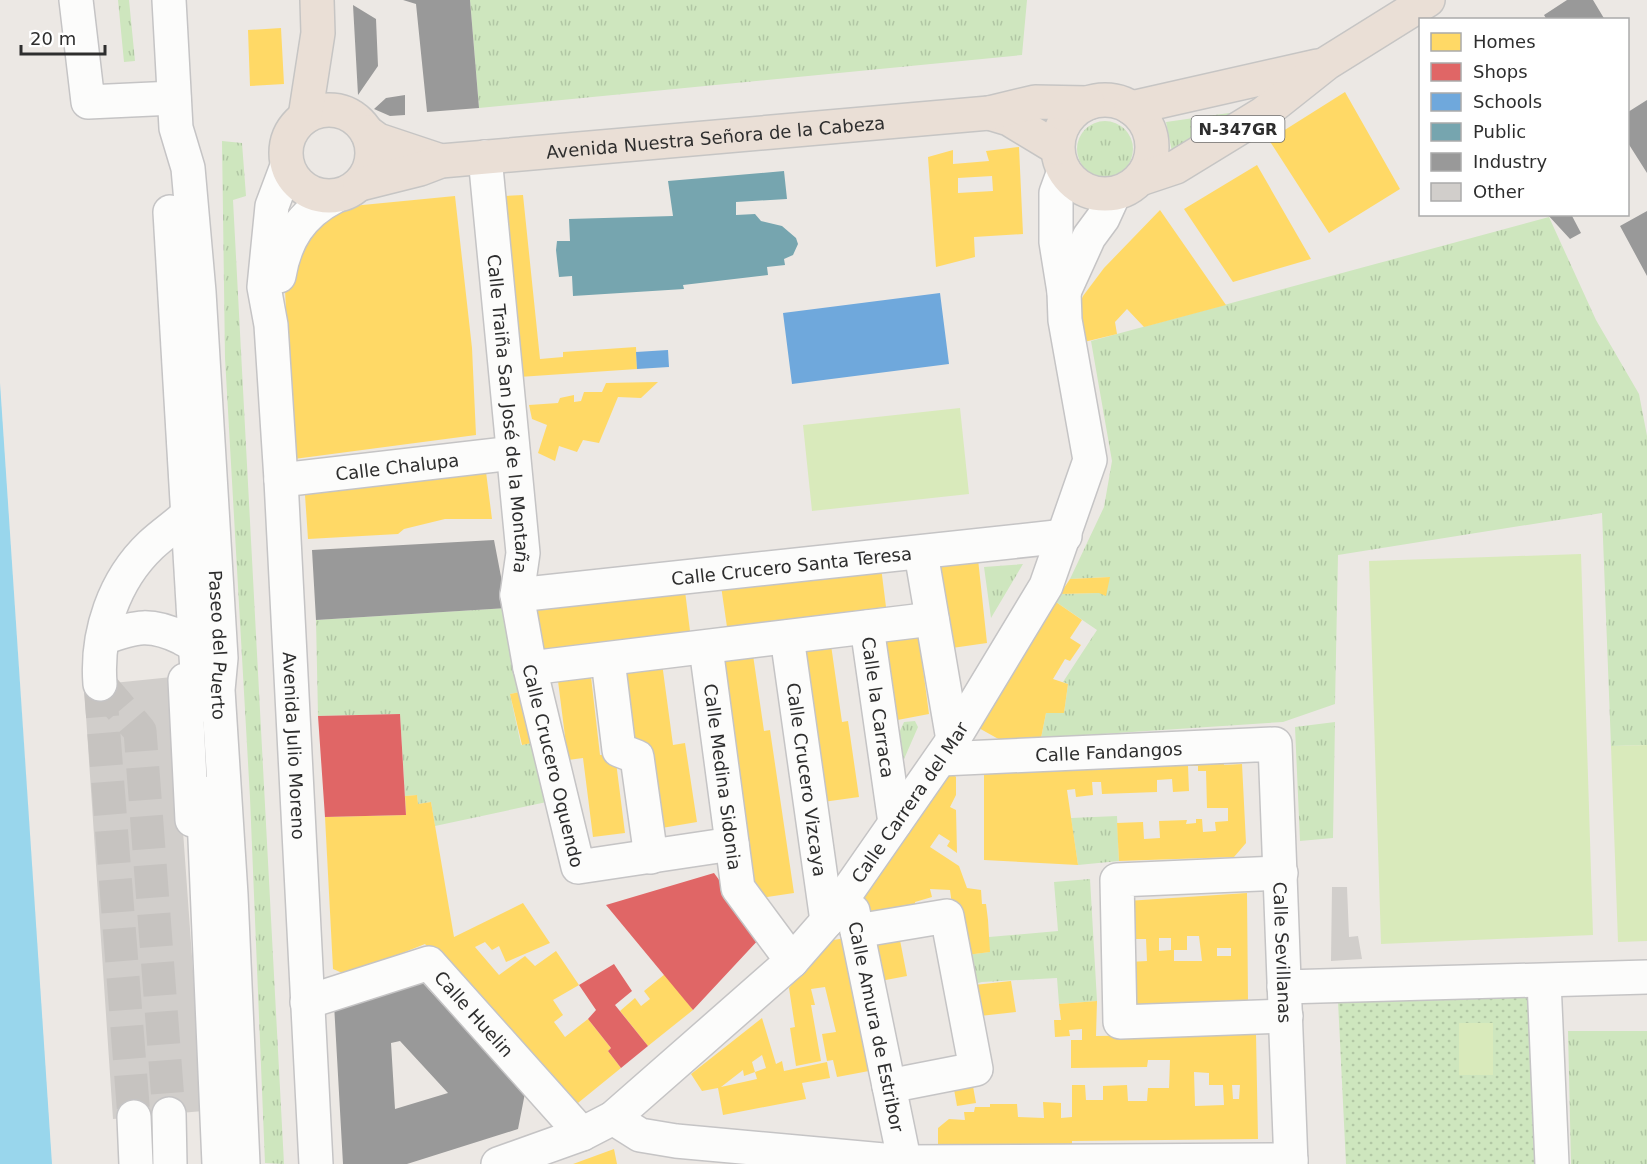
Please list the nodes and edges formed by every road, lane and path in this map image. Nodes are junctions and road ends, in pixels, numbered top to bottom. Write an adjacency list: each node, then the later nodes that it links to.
1 (76, 0): 10 (street)
2 (169, 0): 10 (street, Paseo del Puerto)
3 (317, 0): 5 (highway)
4 (1428, 0): 6 (highway, N-347GR)
5 (318, 33): 11 (highway); 12 (highway)
6 (1328, 63): 8 (highway, N-347GR); 17 (highway, N-347GR)
7 (1088, 103): 8 (highway); 9 (highway, Avenida Nuestra Señora de la Cabeza); 14 (highway)
8 (1131, 108): 17 (highway)
9 (989, 112): 13 (highway, Avenida Nuestra Señora de la Cabeza); 14 (highway, Avenida Nuestra Señora de la Cabeza)
10 (175, 113): 19 (street, Paseo del Puerto); 24 (street, Paseo del Puerto)
11 (305, 117): 12 (highway); 16 (highway)
12 (357, 123): 15 (highway, Avenida Nuestra Señora de la Cabeza); 18 (highway)
13 (485, 157): 15 (highway, Avenida Nuestra Señora de la Cabeza); 22 (street, Calle Traiña San José de la Montaña)
14 (1061, 160): 17 (highway); 20 (street, Calle Carrera del Mar)
15 (441, 161): 18 (highway, Avenida Nuestra Señora de la Cabeza)
16 (287, 166): 18 (highway); 21 (street, Avenida Julio Moreno)
17 (1127, 187): 20 (street, Calle Carrera del Mar)
18 (347, 190): 21 (street, Avenida Julio Moreno)
19 (199, 292): 24 (street); 37 (street, Paseo del Puerto)
20 (1064, 292): 25 (street, Calle Carrera del Mar)
21 (271, 325): 23 (street, Avenida Julio Moreno)
22 (513, 453): 23 (street, Calle Chalupa); 27 (street, Calle Traiña San José de la Montaña)
23 (281, 480): 49 (street, Avenida Julio Moreno)
24 (189, 515): 31 (street); 32 (street, Paseo del Puerto)
25 (1065, 536): 26 (street, Calle Crucero Santa Teresa); 39 (street, Calle Carrera del Mar)
26 (921, 553): 27 (street, Calle Crucero Santa Teresa); 28 (street)
27 (517, 595): 35 (street, Calle Traiña San José de la Montaña)
28 (932, 619): 29 (street, Calle Crucero Oquendo); 39 (street)
29 (867, 627): 30 (street, Calle Crucero Oquendo); 40 (street, Calle la Carraca)
30 (787, 637): 33 (street, Calle Crucero Oquendo); 44 (street, Calle Crucero Vizcaya)
31 (104, 638): 32 (street); 36 (street)
32 (190, 642): 37 (street); 60 (street, Paseo del Puerto)
33 (706, 648): 34 (street, Calle Crucero Oquendo); 41 (street, Calle Medina Sidonia)
34 (608, 660): 35 (street, Calle Crucero Oquendo); 42 (street)
35 (530, 668): 42 (street, Calle Crucero Oquendo)
36 (100, 684)
37 (218, 690): 61 (street, Paseo del Puerto)
38 (1275, 744): 39 (street, Calle Fandangos); 43 (street, Calle Sevillanas)
39 (947, 749): 40 (street, Calle Carrera del Mar)
40 (895, 823): 44 (street, Calle Carrera del Mar)
41 (732, 844): 42 (street, Calle Crucero Oquendo); 45 (street, Calle Medina Sidonia)
42 (651, 857)
43 (1281, 873): 48 (street, Calle Sevillanas); 48 (street)
44 (842, 926): 45 (street, Calle Carrera del Mar); 50 (street, Calle Amura de Estribor); 50 (street)
45 (792, 961): 54 (street, Calle Carrera del Mar)
46 (1647, 977): 47 (street)
47 (1544, 981): 48 (street); 63 (street)
48 (1285, 1001): 56 (street, Calle Sevillanas)
49 (307, 1002): 53 (street, Calle Huelin); 62 (street, Avenida Julio Moreno)
50 (889, 1086): 57 (street, Calle Amura de Estribor)
51 (168, 1114): 59 (street)
52 (134, 1117): 58 (street)
53 (582, 1134): 54 (street, Calle Carrera del Mar); 55 (street, Calle Carrera del Mar)
54 (632, 1139): 57 (street)
55 (508, 1162)
56 (1291, 1162): 57 (street)
57 (905, 1163)
58 (136, 1164)
59 (170, 1164)
60 (219, 1164)
61 (243, 1164)
62 (316, 1164)
63 (1552, 1164)

